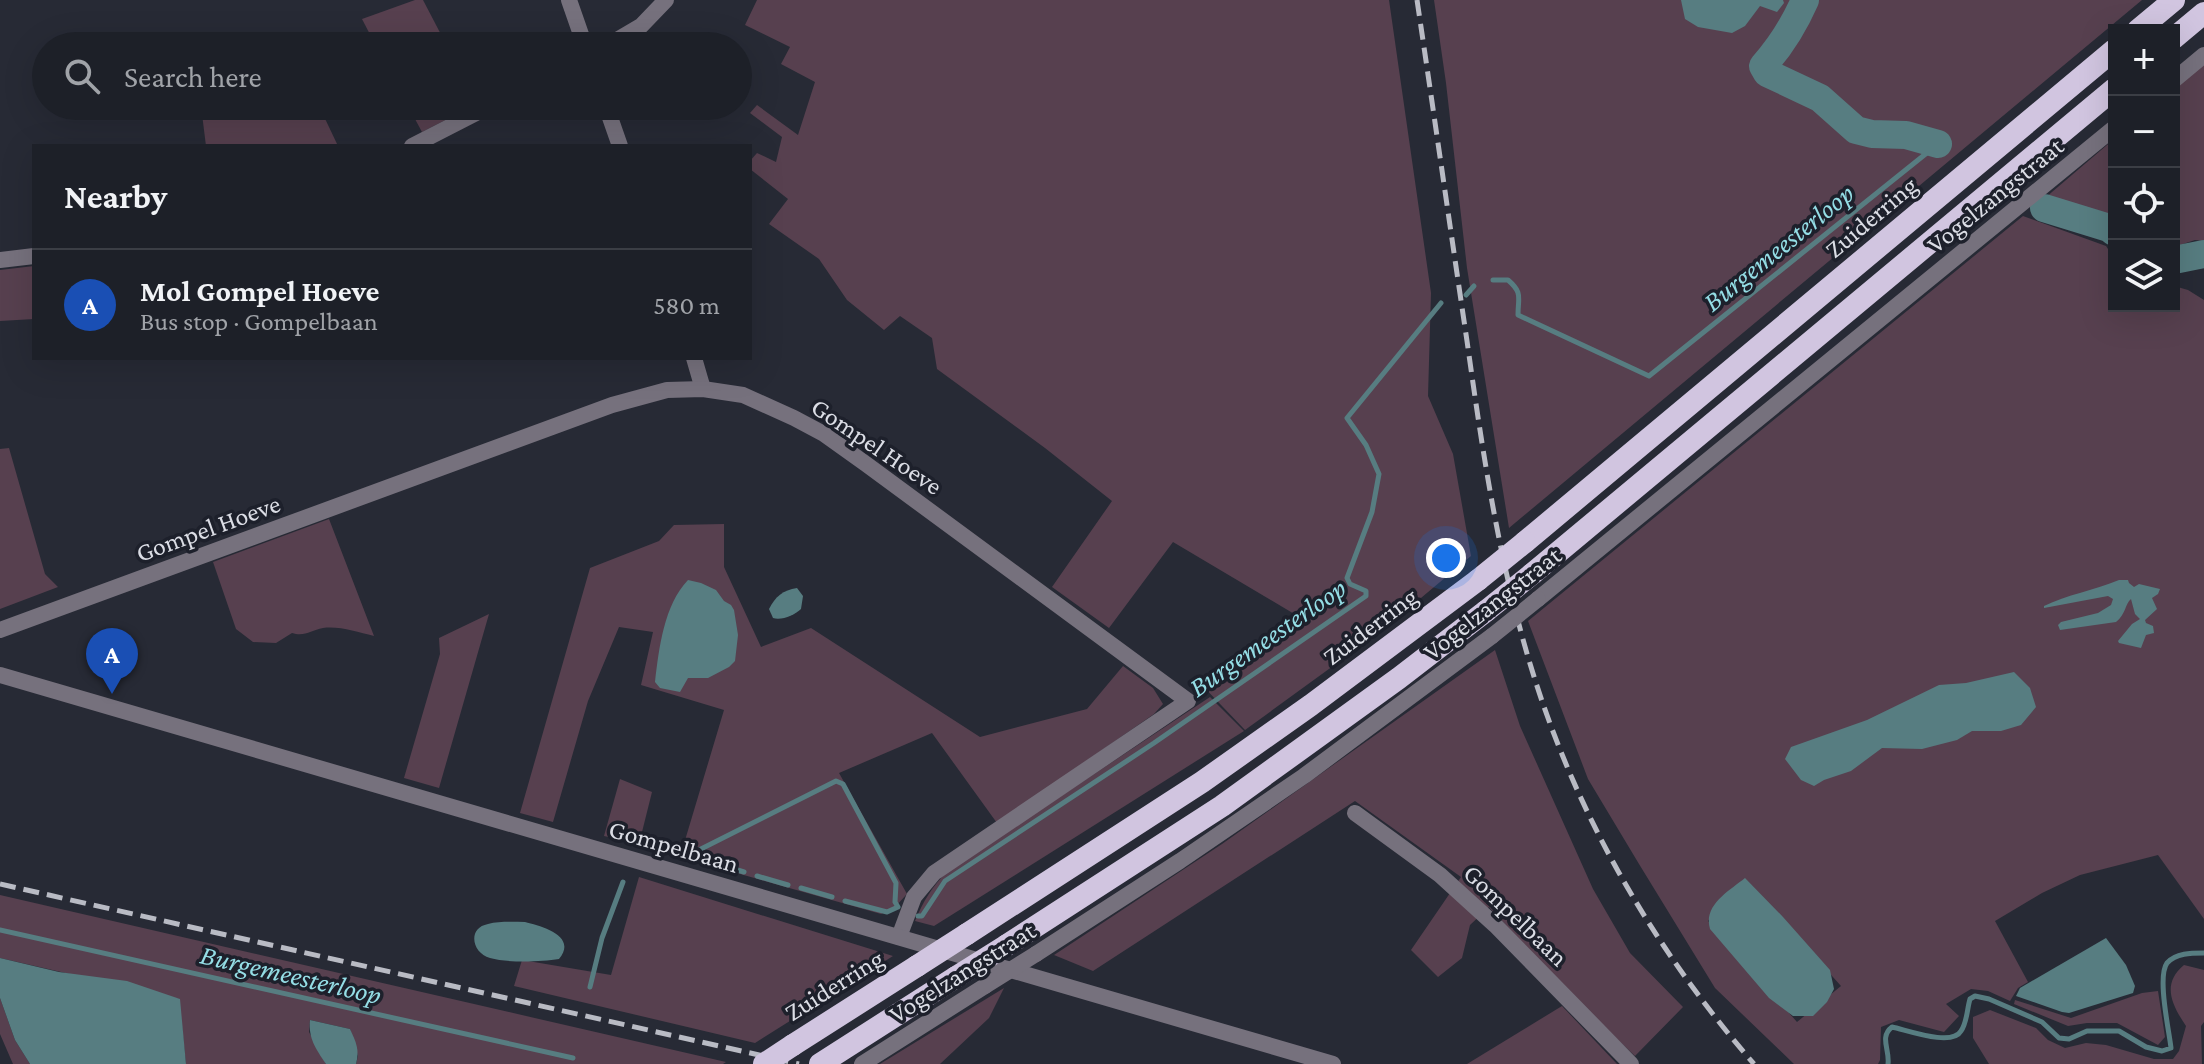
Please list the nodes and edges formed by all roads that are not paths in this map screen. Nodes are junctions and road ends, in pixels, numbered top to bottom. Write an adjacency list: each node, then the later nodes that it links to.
1 (569, 0): 6 (street)
2 (666, 0): 7 (street)
3 (2174, 0): 5 (highway)
4 (2204, 13): 8 (highway)
5 (2145, 24)
6 (580, 32)
7 (631, 32)
8 (2180, 33)
9 (2108, 55): 28 (highway, Zuiderring, bridge)
10 (2204, 55): 11 (street)
11 (2180, 75)
12 (2108, 94): 26 (highway, bridge)
13 (463, 120): 16 (street)
14 (611, 120): 17 (street)
15 (2108, 133): 27 (street, Vogelzangstraat, bridge)
16 (416, 144)
17 (619, 144)
18 (32, 256): 19 (street)
19 (0, 260)
20 (695, 360): 21 (street)
21 (703, 389): 22 (street, Gompel Hoeve); 25 (street, Gompel Hoeve)
22 (0, 630)
23 (0, 675): 25 (street, Gompelbaan)
24 (1355, 813): 30 (street, Gompelbaan)
25 (899, 937): 29 (street, Gompelbaan)
26 (828, 1059)
27 (864, 1063)
28 (764, 1064)
29 (1333, 1064)
30 (1631, 1064)

